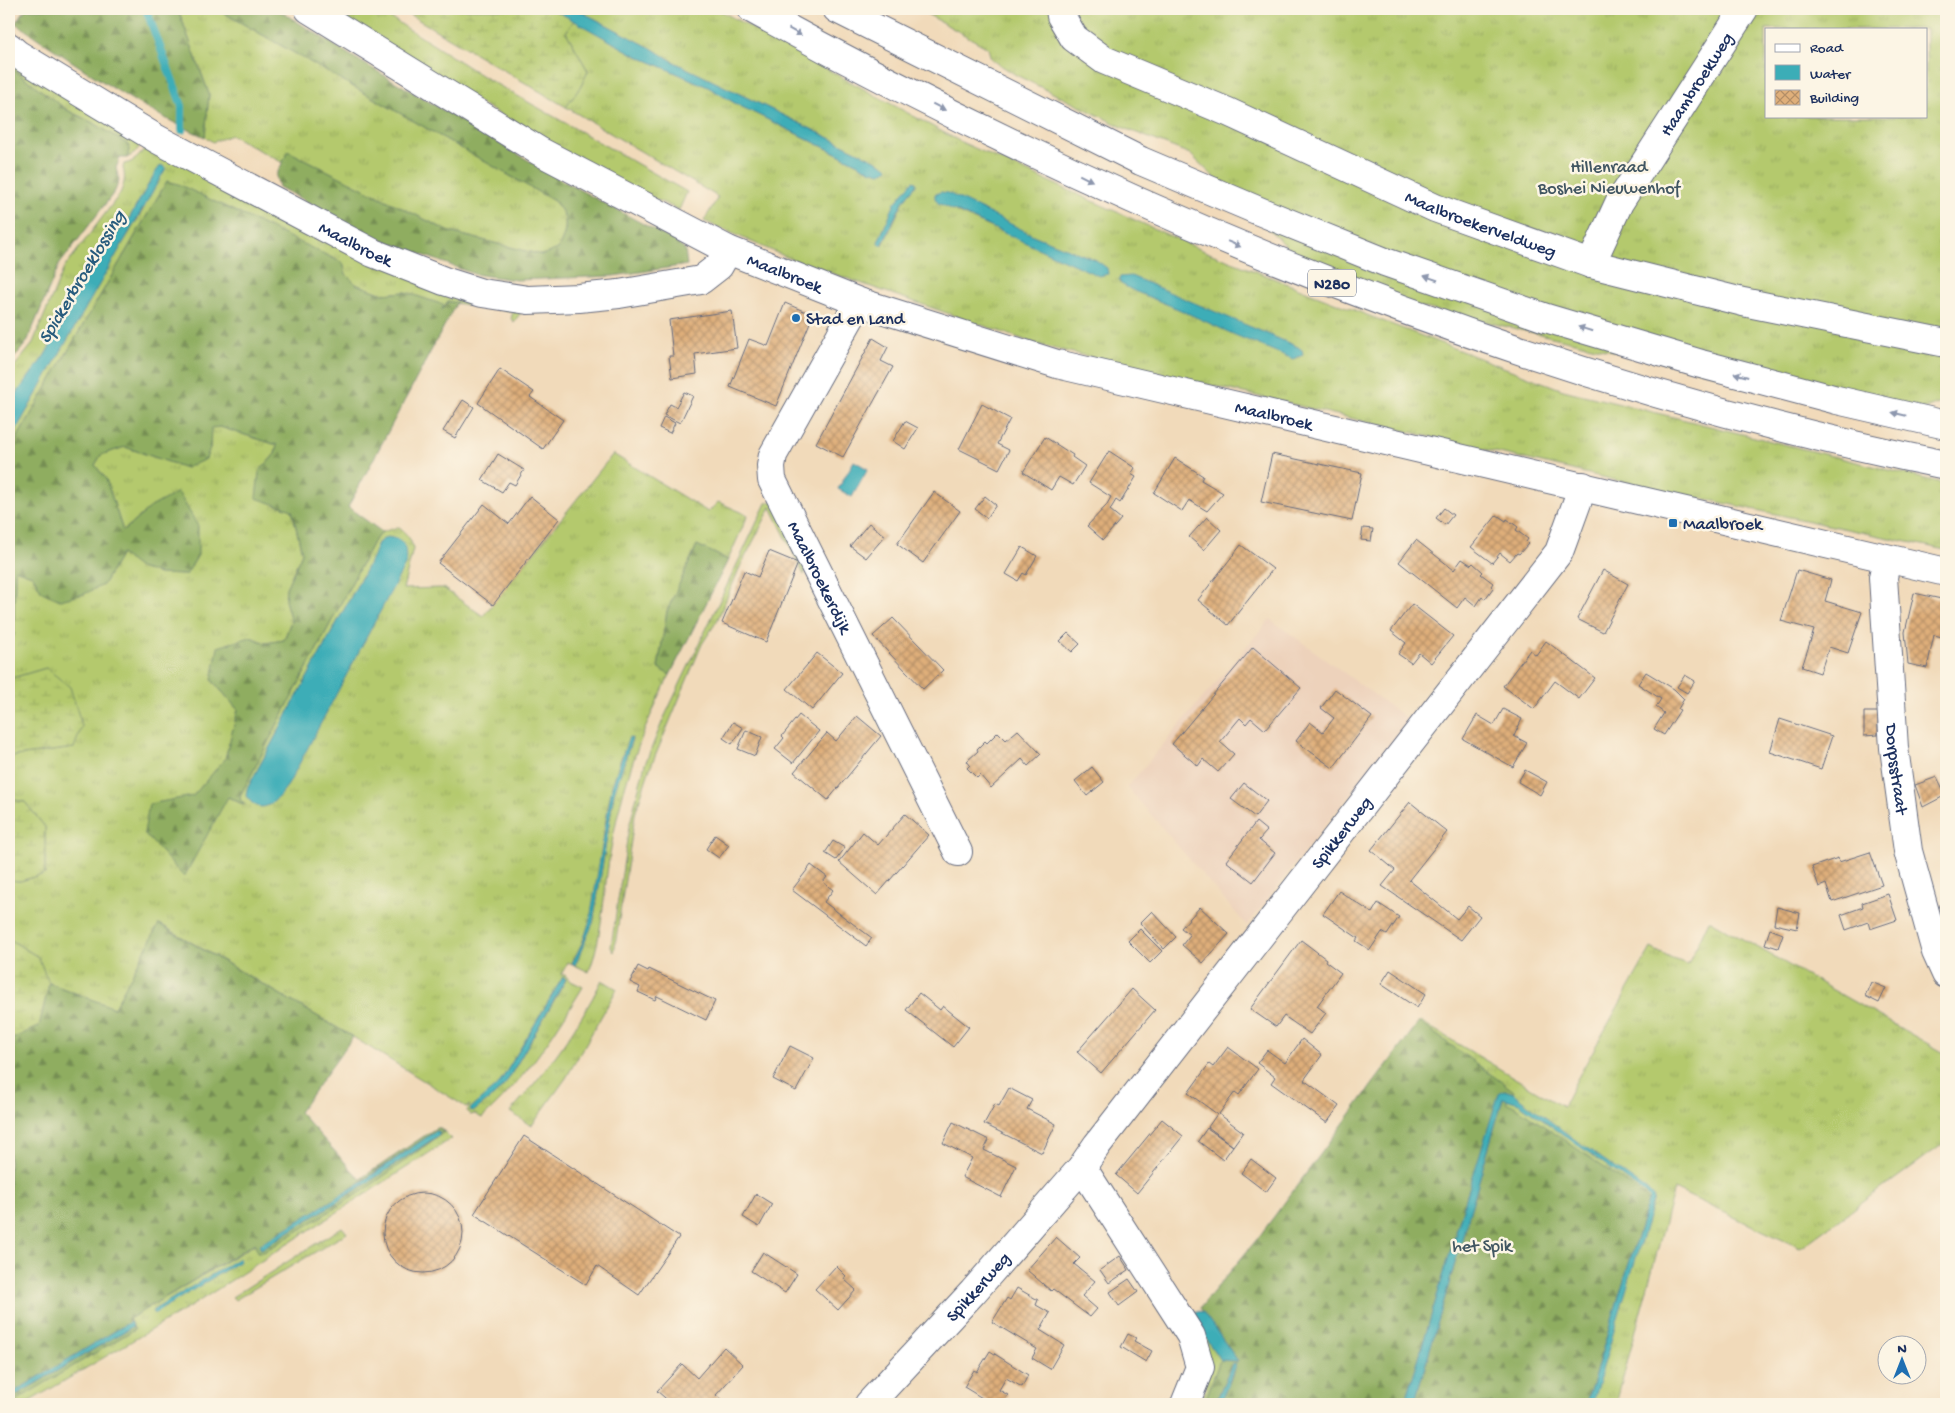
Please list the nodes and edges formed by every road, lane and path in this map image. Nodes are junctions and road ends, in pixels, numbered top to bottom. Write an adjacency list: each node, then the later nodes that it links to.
1 (309, 9): 7 (main road, Maalbroek)
2 (752, 9): 12 (main road, N280, one-way to 12)
3 (837, 9): 11 (main road, N280, one-way to 3)
4 (1060, 9): 8 (main road, Maalbroekerveldweg)
5 (1744, 9): 8 (main road, Haambroekweg)
6 (9, 46): 7 (main road, Maalbroek)
7 (728, 250): 9 (main road, Maalbroek)
8 (1591, 264): 10 (main road, Maalbroekerveldweg)
9 (859, 302): 13 (main road, Maalbroek); 16 (main road, Maalbroekerdijk)
10 (1946, 343)
11 (1946, 425)
12 (1946, 465)
13 (1583, 486): 14 (main road, Maalbroek); 18 (main road, Spikkerweg)
14 (1887, 559): 15 (main road, Maalbroek); 17 (main road, Dorpsstraat)
15 (1946, 572)
16 (958, 852)
17 (1946, 974)
18 (1082, 1167): 19 (main road, Spikkerweg); 20 (main road)
19 (870, 1404)
20 (1185, 1404)

